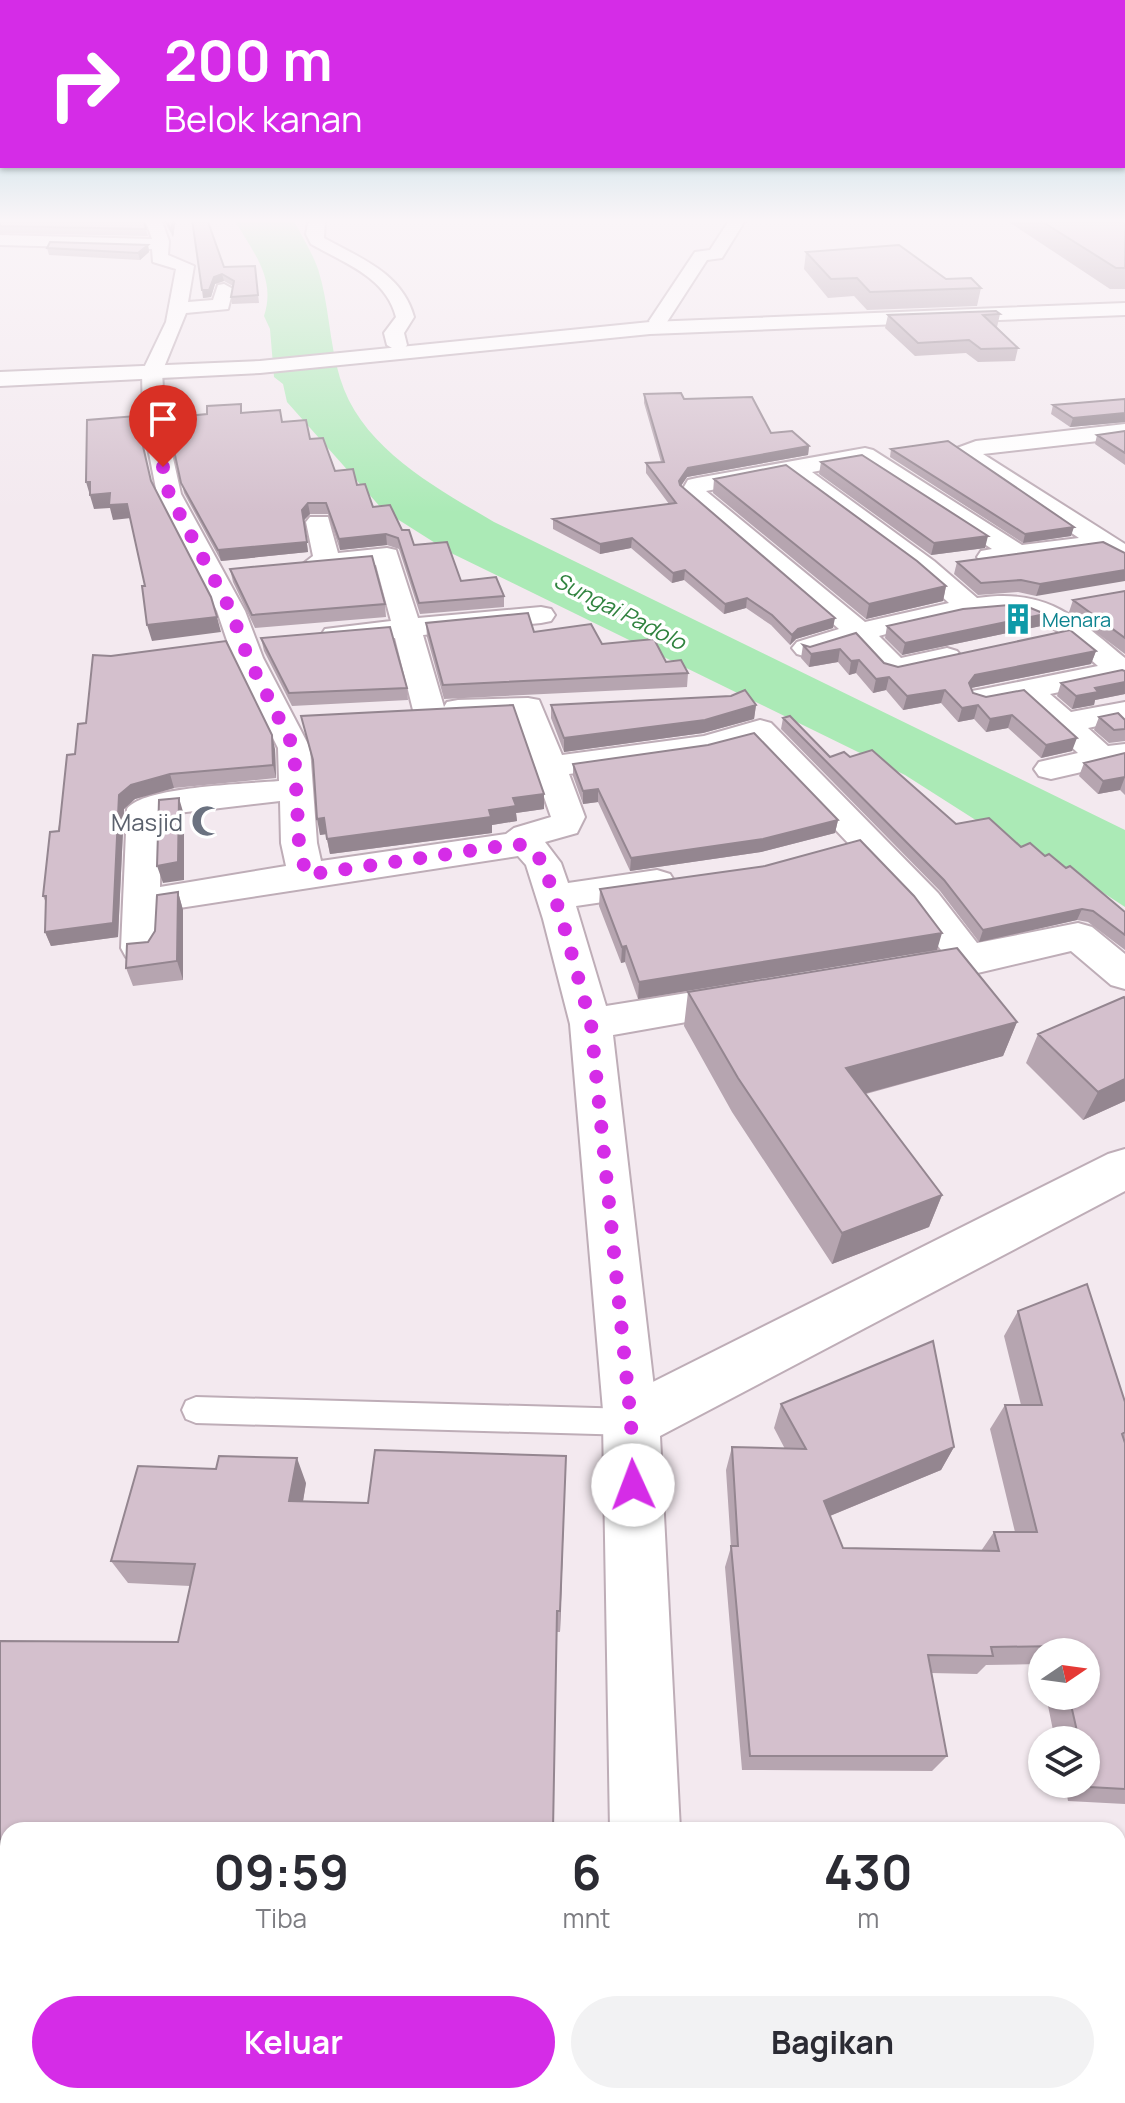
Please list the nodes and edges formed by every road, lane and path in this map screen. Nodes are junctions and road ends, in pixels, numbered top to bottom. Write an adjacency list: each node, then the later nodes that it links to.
1 (175, 317): 9 (street)
2 (405, 317): 7 (street)
3 (661, 317): 6 (street)
4 (804, 317): 6 (street)
5 (862, 317): 8 (street)
6 (658, 321): 7 (street)
7 (397, 345): 8 (street)
8 (363, 353): 9 (street)
9 (154, 368): 10 (street); 11 (street); 39 (street)
10 (0, 371)
11 (0, 379)
12 (1125, 431): 15 (street)
13 (787, 468): 16 (street); 19 (street); 26 (street)
14 (319, 522): 17 (street)
15 (1115, 549): 16 (street)
16 (1016, 553): 19 (street)
17 (327, 562): 18 (street); 25 (street)
18 (297, 564)
19 (925, 567): 22 (street)
20 (1080, 599): 21 (street)
21 (1035, 607): 22 (street); 28 (street)
22 (971, 608): 24 (street)
23 (541, 615): 25 (street)
24 (927, 617): 26 (street); 33 (street)
25 (407, 628): 29 (street); 37 (street)
26 (858, 631): 31 (street); 33 (street)
27 (1125, 632): 28 (street)
28 (1075, 635): 30 (street); 32 (street)
29 (311, 636)
30 (1040, 637)
31 (807, 648)
32 (1123, 671): 33 (street)
33 (990, 674): 35 (street)
34 (1125, 711): 35 (street)
35 (1064, 723): 36 (street)
36 (1113, 754): 38 (street)
37 (550, 767): 40 (street); 41 (street)
38 (1051, 769)
39 (297, 789): 43 (street); 46 (street)
40 (866, 839): 42 (street); 48 (street)
41 (516, 844): 43 (street); 45 (street)
42 (825, 852)
43 (306, 875): 46 (street)
44 (686, 879): 45 (street)
45 (555, 897): 52 (street)
46 (141, 902): 47 (street)
47 (140, 948)
48 (969, 961): 49 (street); 50 (street)
49 (1125, 975)
50 (878, 976)
51 (772, 994): 52 (street)
52 (591, 1024): 55 (street)
53 (1125, 1168): 55 (street)
54 (196, 1410): 55 (lane)
55 (631, 1422): 56 (street)
56 (645, 1822)

